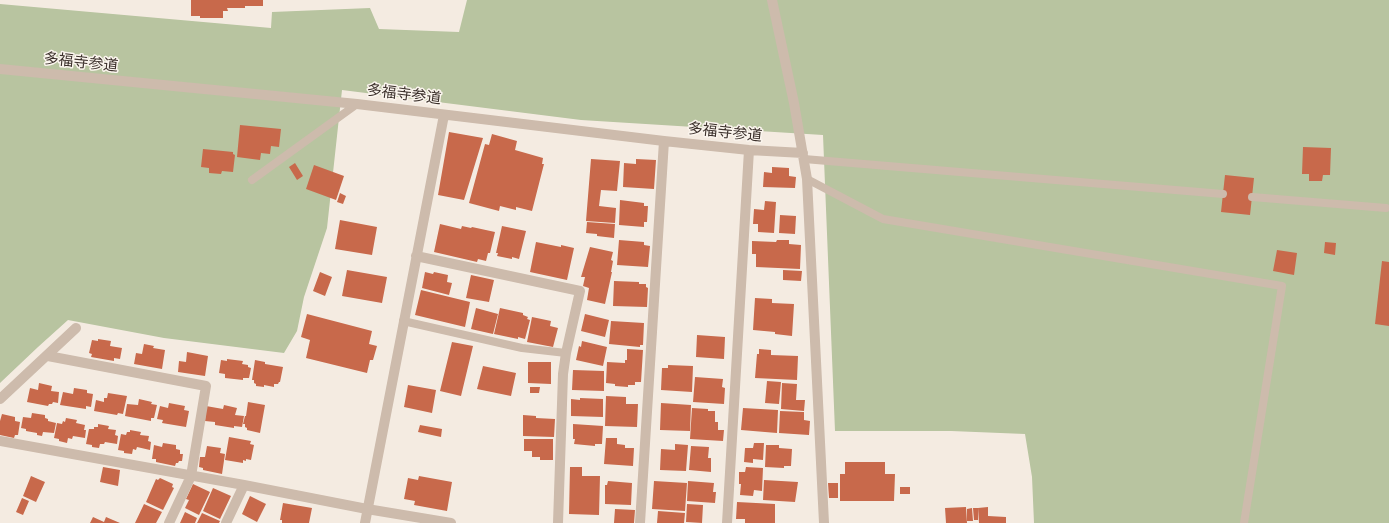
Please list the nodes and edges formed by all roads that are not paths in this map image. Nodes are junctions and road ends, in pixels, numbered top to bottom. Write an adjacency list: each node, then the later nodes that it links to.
1 (772, 0): 7 (street)
2 (0, 69): 3 (street, 多福寺参道)
3 (357, 104): 4 (street, 多福寺参道); 9 (lane)
4 (444, 115): 5 (street, 多福寺参道); 13 (street)
5 (664, 141): 6 (street, 多福寺参道); 28 (street)
6 (749, 150): 7 (street, 多福寺参道); 29 (street)
7 (803, 156): 8 (street); 10 (lane)
8 (807, 179): 30 (street); 31 (lane)
9 (252, 180)
10 (1223, 194)
11 (1252, 197): 12 (lane)
12 (1386, 208)
13 (416, 256): 14 (street); 16 (street)
14 (403, 321): 16 (lane); 22 (street)
15 (76, 328): 17 (street)
16 (566, 354): 27 (street)
17 (48, 356): 18 (street); 20 (street)
18 (0, 399)
19 (0, 441): 20 (street)
20 (191, 476): 21 (street); 23 (street)
21 (244, 485): 22 (street); 24 (street)
22 (367, 509): 25 (street); 26 (street)
23 (169, 523)
24 (226, 523)
25 (365, 523)
26 (451, 523)
27 (558, 523)
28 (640, 523)
29 (727, 523)
30 (824, 523)
31 (1244, 523)

